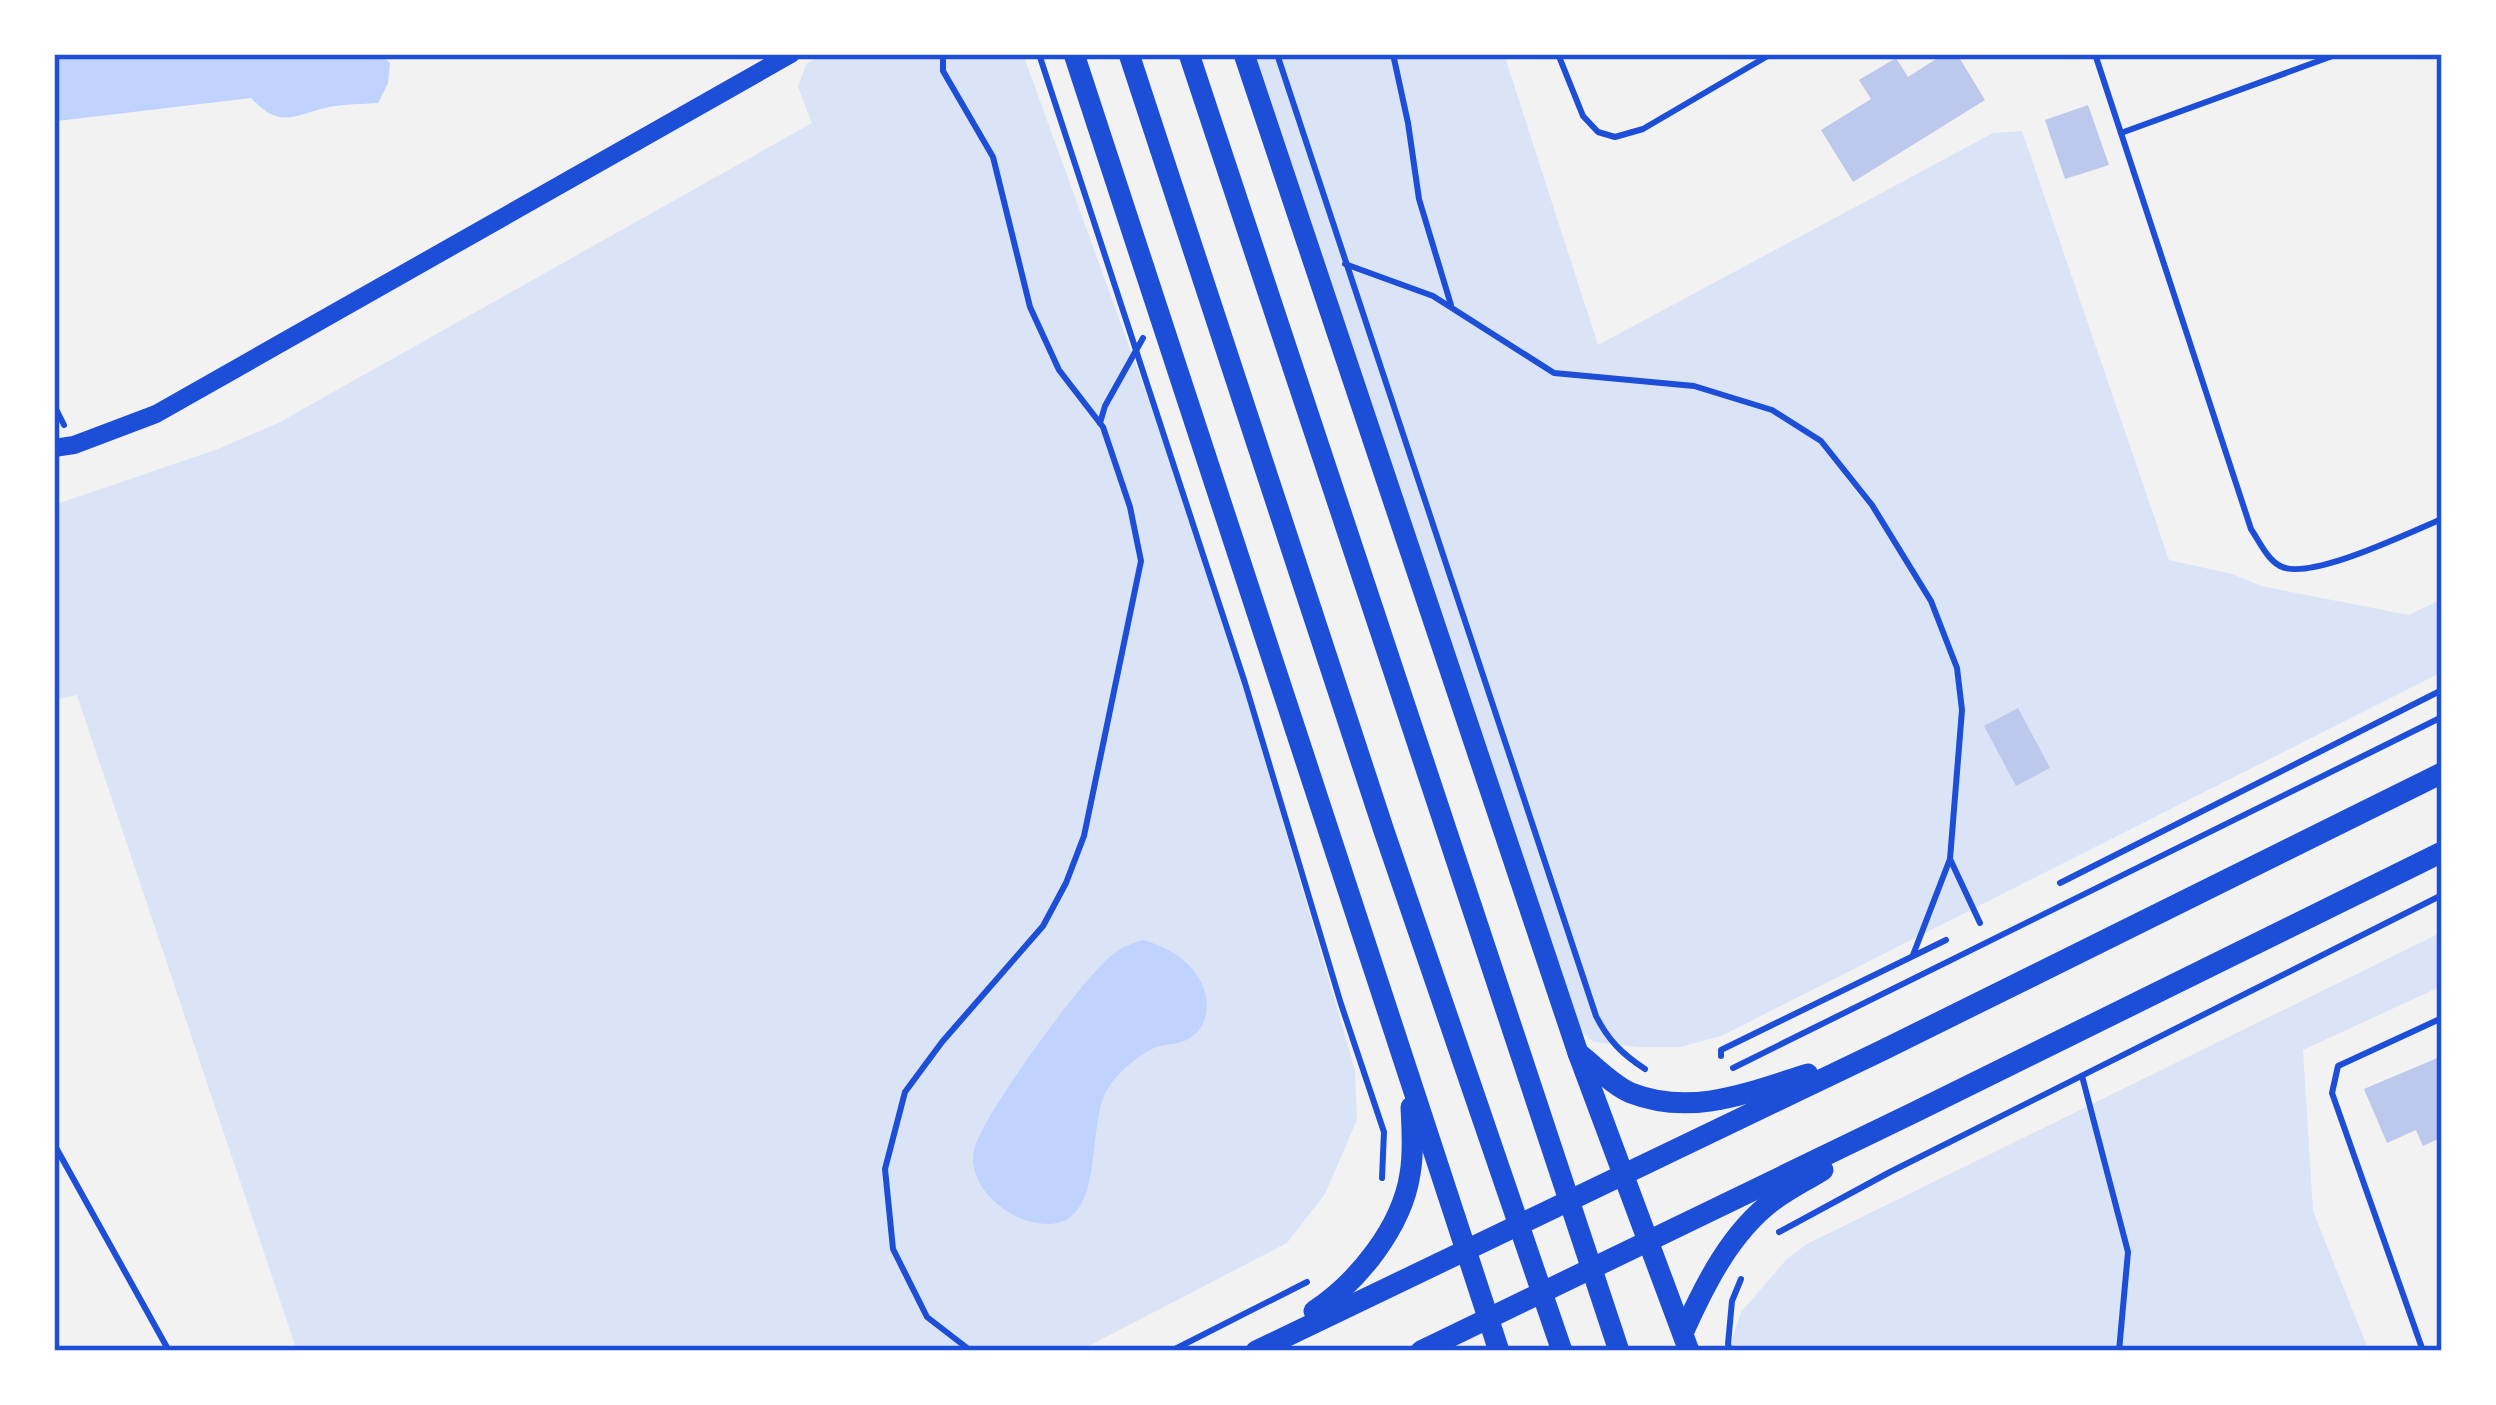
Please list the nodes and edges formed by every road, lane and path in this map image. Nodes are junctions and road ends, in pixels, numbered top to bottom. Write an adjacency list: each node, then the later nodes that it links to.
1 (791, 54): 19 (main road)
2 (943, 54): 18 (path)
3 (1039, 54): 41 (path)
4 (1074, 54): 37 (main road)
5 (1130, 54): 55 (main road)
6 (1189, 54): 56 (main road)
7 (1244, 54): 33 (main road)
8 (1277, 54): 35 (path)
9 (1394, 54): 16 (path)
10 (1558, 54): 11 (lane)
11 (1771, 54)
12 (2095, 54): 14 (lane)
13 (2338, 54): 14 (lane)
14 (2121, 133): 20 (lane)
15 (1343, 264): 16 (path)
16 (1452, 308): 25 (path)
17 (1146, 335): 18 (path)
18 (1100, 423): 50 (path)
19 (54, 448)
20 (2442, 519)
21 (2442, 690): 26 (path)
22 (2442, 717): 34 (lane)
23 (2442, 773): 32 (main road)
24 (2442, 852): 38 (main road)
25 (1950, 859): 28 (path); 30 (path)
26 (2049, 889)
27 (2442, 895): 36 (path)
28 (1964, 931)
29 (1947, 939): 30 (path)
30 (1913, 955): 34 (path)
31 (2442, 1018): 59 (lane)
32 (1883, 1050): 33 (main road); 40 (main road)
33 (1577, 1052): 40 (main road)
34 (1733, 1068)
35 (1652, 1073)
36 (2082, 1076): 43 (path); 58 (path)
37 (1410, 1077): 44 (main road); 52 (main road)
38 (1915, 1112): 42 (main road); 48 (main road)
39 (54, 1144): 49 (lane)
40 (1624, 1174): 42 (main road); 44 (main road)
41 (1382, 1182)
42 (1649, 1240): 47 (main road); 48 (main road)
43 (1765, 1243)
44 (1466, 1250): 47 (main road); 52 (main road)
45 (1748, 1264): 57 (path)
46 (1319, 1275): 51 (path)
47 (1488, 1318): 53 (main road); 54 (main road)
48 (1687, 1341)
49 (169, 1351)
50 (971, 1351)
51 (1171, 1351)
52 (1256, 1351)
53 (1421, 1351)
54 (1499, 1351)
55 (1562, 1351)
56 (1619, 1351)
57 (1730, 1351)
58 (2119, 1351)
59 (2423, 1351)

